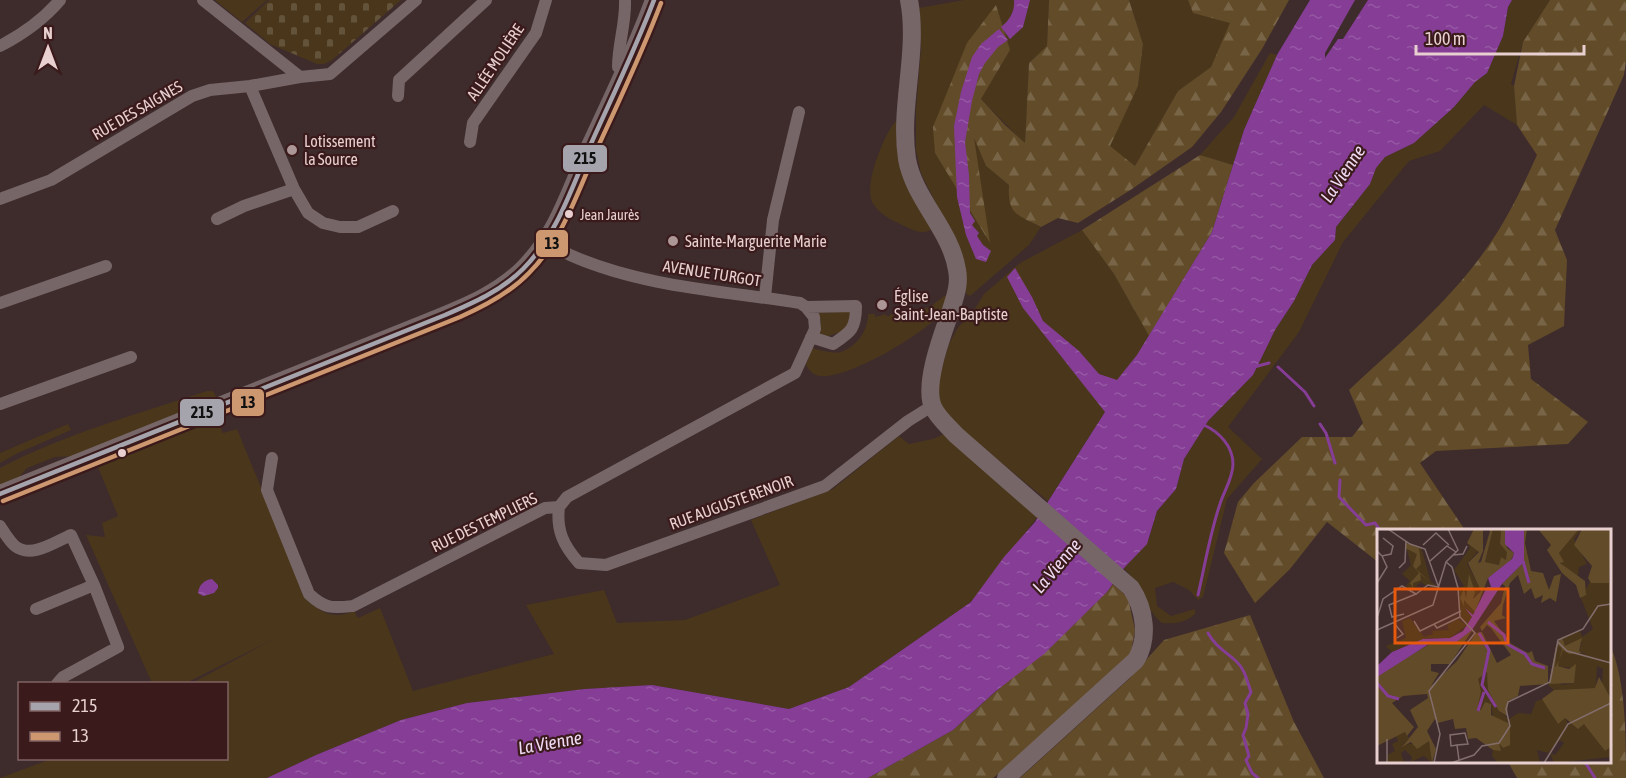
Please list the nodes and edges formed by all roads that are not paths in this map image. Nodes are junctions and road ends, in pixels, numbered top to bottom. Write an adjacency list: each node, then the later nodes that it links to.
1 (60, 0): 9 (street)
2 (203, 0): 11 (street)
3 (416, 0): 11 (street, RUE DES SAIGNES)
4 (486, 0): 13 (street)
5 (546, 0): 15 (street, ALLÉE MOLIÈRE)
6 (625, 0): 10 (street)
7 (654, 0): 10 (main road)
8 (909, 0): 28 (main road)
9 (0, 46)
10 (624, 72): 20 (main road)
11 (300, 78): 12 (street, RUE DES SAIGNES)
12 (250, 86): 16 (street); 17 (street, RUE DES SAIGNES)
13 (398, 96)
14 (799, 111): 22 (street)
15 (470, 142)
16 (294, 189): 18 (street); 19 (street)
17 (0, 199)
18 (393, 211)
19 (217, 219)
20 (547, 240): 22 (street, AVENUE TURGOT); 30 (main road)
21 (106, 266): 23 (street)
22 (765, 297): 24 (street, AVENUE TURGOT)
23 (0, 303)
24 (806, 307): 25 (street); 25 (street, AVENUE TURGOT)
25 (811, 337): 31 (street, RUE DES TEMPLIERS)
26 (131, 357): 27 (street)
27 (0, 404)
28 (932, 406): 31 (street, RUE AUGUSTE RENOIR); 36 (main road)
29 (272, 458): 31 (street, RUE DES TEMPLIERS)
30 (0, 494)
31 (559, 507)
32 (0, 526): 33 (street)
33 (94, 585): 34 (street); 35 (street)
34 (36, 609)
35 (59, 682)
36 (1006, 778)

